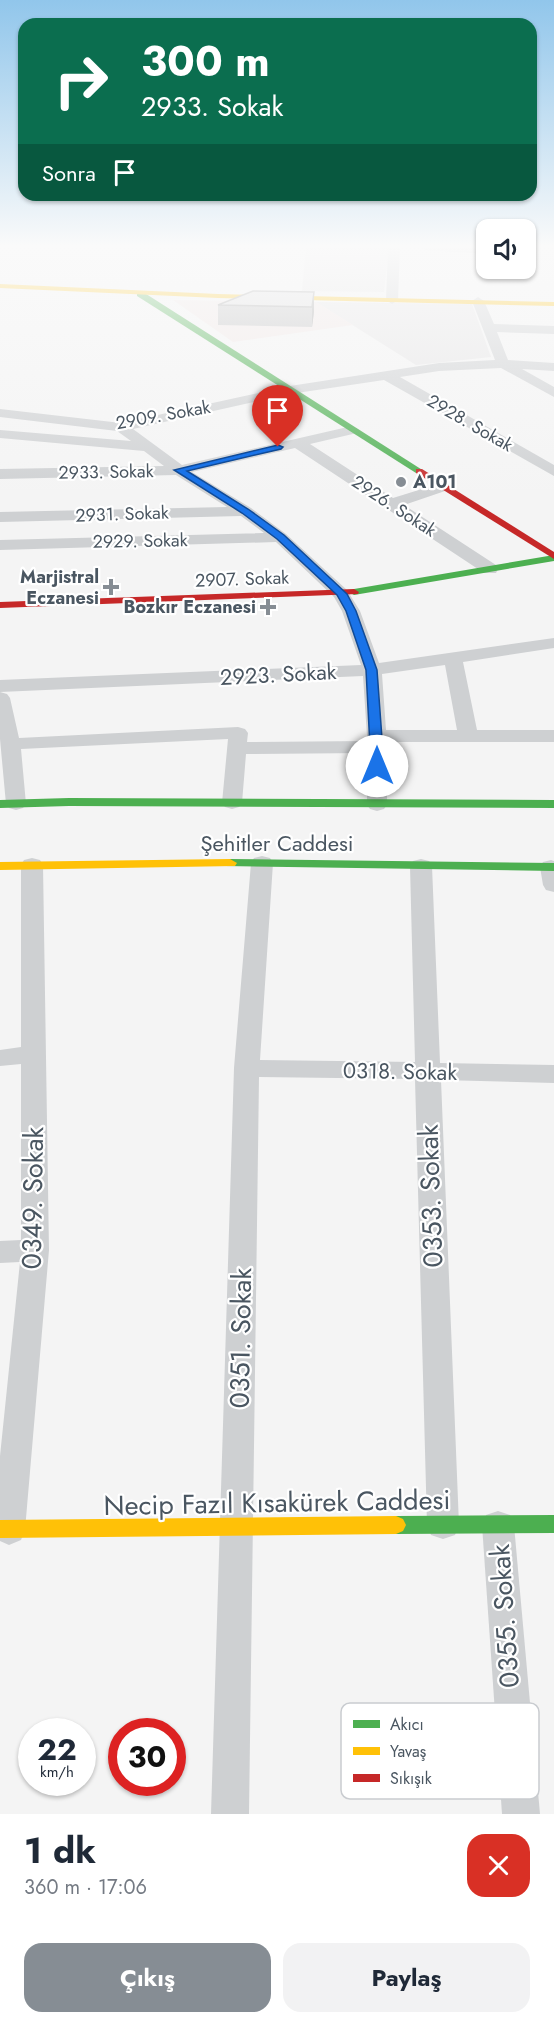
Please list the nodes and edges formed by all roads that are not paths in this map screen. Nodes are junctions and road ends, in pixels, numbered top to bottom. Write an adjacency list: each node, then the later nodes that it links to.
1 (199, 332): 6 (street)
2 (490, 332): 3 (street)
3 (502, 364): 4 (street, 2909. Sokak); 5 (street, 2909. Sokak); 7 (street)
4 (554, 367)
5 (386, 375): 6 (street, 2909. Sokak); 15 (street, 2928. Sokak)
6 (290, 390): 9 (street, 2909. Sokak); 10 (street)
7 (554, 393)
8 (0, 413): 9 (street, 2909. Sokak)
9 (121, 427): 13 (street)
10 (352, 430): 12 (street, 2933. Sokak); 17 (street)
11 (0, 435): 13 (street)
12 (298, 443): 14 (street, 2933. Sokak); 18 (street, 2926. Sokak)
13 (146, 447): 14 (street)
14 (179, 470): 16 (street, 2933. Sokak); 19 (street)
15 (554, 471)
16 (0, 474)
17 (443, 487): 18 (street); 23 (street)
18 (392, 504): 24 (street, 2926. Sokak)
19 (245, 511): 20 (street, 2931. Sokak); 21 (street)
20 (0, 517)
21 (280, 537): 22 (street, 2929. Sokak); 25 (street)
22 (0, 545)
23 (554, 557): 24 (street, 2907. Sokak)
24 (490, 569): 25 (street, 2907. Sokak)
25 (341, 594): 26 (street, 2907. Sokak); 29 (street)
26 (0, 605)
27 (554, 643): 28 (street, 2923. Sokak)
28 (453, 657): 29 (street, 2923. Sokak); 32 (street)
29 (372, 670): 30 (street, 2923. Sokak); 34 (street)
30 (0, 686)
31 (0, 698): 35 (street)
32 (468, 736): 33 (street); 34 (street)
33 (554, 736)
34 (377, 742): 36 (street); 40 (street)
35 (11, 744): 36 (street); 38 (street)
36 (236, 748): 37 (street)
37 (232, 803): 38 (street); 40 (street)
38 (8, 804)
39 (554, 804): 40 (street)
40 (378, 805)
41 (262, 863): 42 (street, Şehitler Caddesi); 44 (street, Şehitler Caddesi); 48 (street, 0351. Sokak)
42 (32, 865): 43 (street, Şehitler Caddesi); 46 (street, 0349. Sokak)
43 (0, 866)
44 (421, 866): 45 (street, Şehitler Caddesi); 49 (street, 0353. Sokak)
45 (553, 873)
46 (35, 1054): 47 (street); 51 (street, 0349. Sokak)
47 (0, 1058)
48 (247, 1068): 49 (street, 0318. Sokak); 56 (street, 0351. Sokak)
49 (426, 1071): 50 (street, 0318. Sokak); 54 (street, 0353. Sokak)
50 (554, 1074)
51 (35, 1250): 52 (street); 57 (street, 0349. Sokak)
52 (0, 1252)
53 (554, 1524): 55 (street, Necip Fazıl Kısakürek Caddesi)
54 (442, 1525): 55 (street, Necip Fazıl Kısakürek Caddesi); 56 (street, Necip Fazıl Kısakürek Caddesi)
55 (498, 1525): 58 (street, 0355. Sokak)
56 (238, 1527): 57 (street, Necip Fazıl Kısakürek Caddesi); 60 (street, 0351. Sokak)
57 (4, 1530)
58 (512, 1703)
59 (520, 1799): 61 (street, 0355. Sokak)
60 (230, 1814)
61 (521, 1814)

